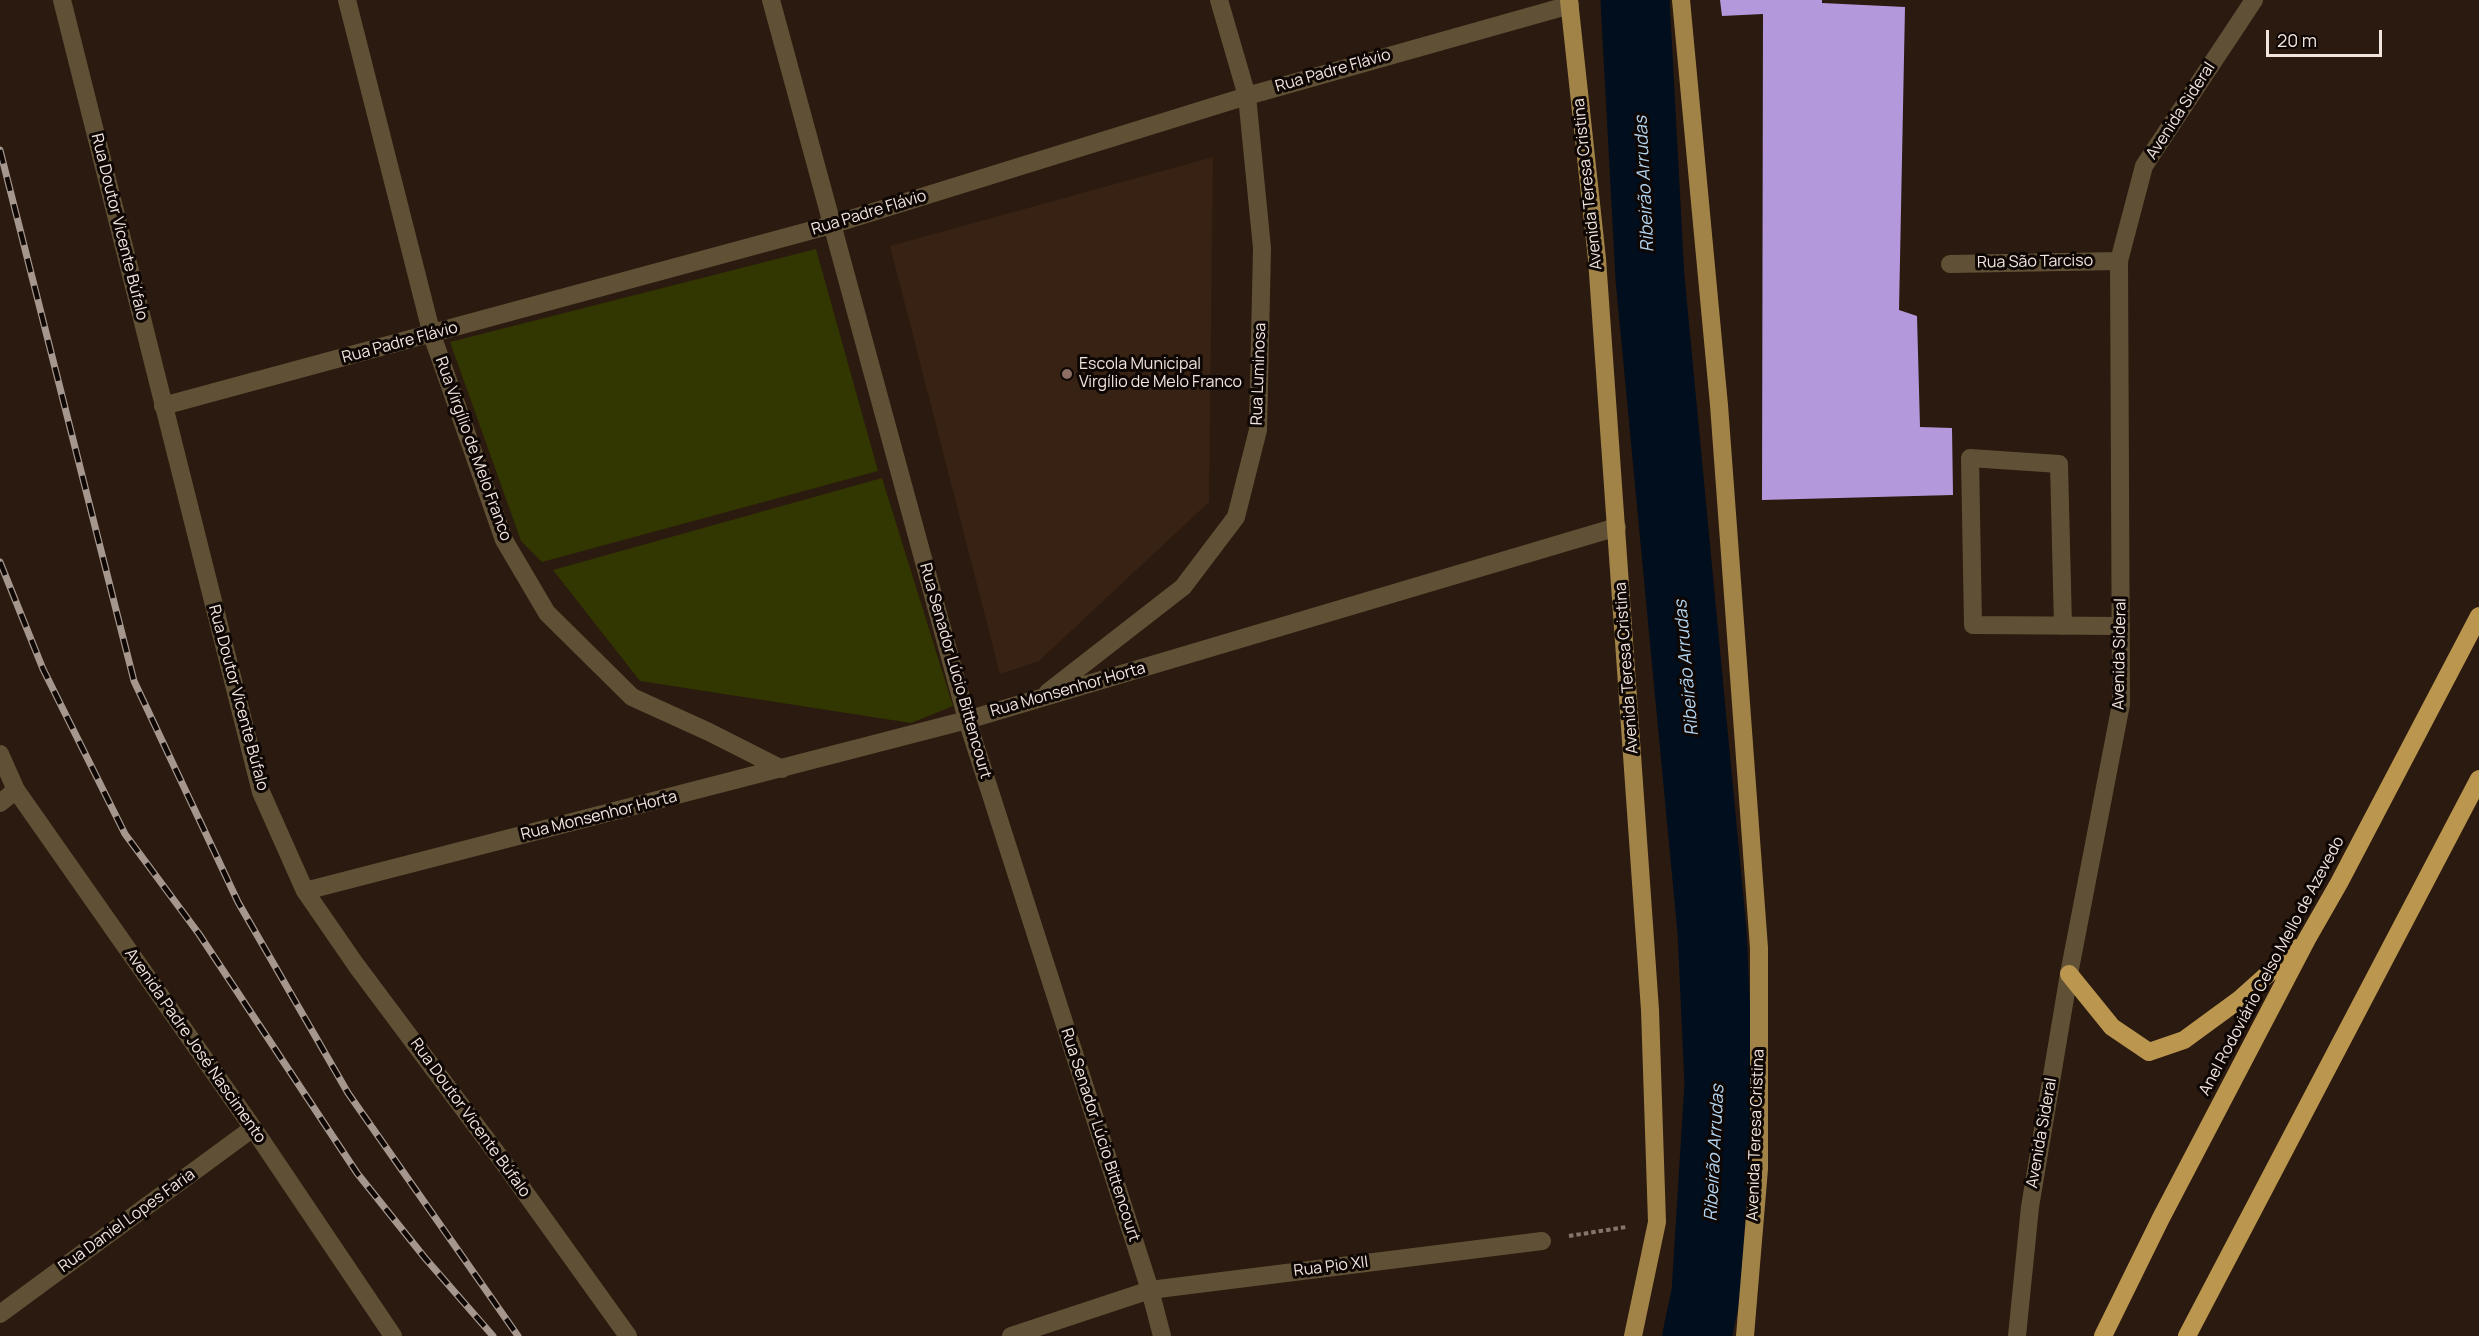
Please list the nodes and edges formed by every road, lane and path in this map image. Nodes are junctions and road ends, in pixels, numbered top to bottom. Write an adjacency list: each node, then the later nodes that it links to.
1 (62, 0): 13 (street, Rua Doutor Vicente Búfalo)
2 (347, 0): 12 (street, Rua Virgílio de Melo Franco)
3 (771, 0): 9 (street, Rua Senador Lúcio Bittencourt)
4 (1219, 0): 8 (street, Rua Luminosa)
5 (1681, 0): 39 (main road, Avenida Teresa Cristina)
6 (2254, 0): 10 (street, Avenida Sideral)
7 (1569, 2): 8 (street, Rua Padre Flávio); 14 (main road, Avenida Teresa Cristina)
8 (1246, 96): 9 (street, Rua Padre Flávio); 18 (street, Rua Luminosa)
9 (831, 225): 12 (street, Rua Padre Flávio); 19 (street, Rua Senador Lúcio Bittencourt)
10 (2119, 261): 11 (street, Rua São Tarciso); 17 (street, Avenida Sideral)
11 (1950, 264)
12 (432, 335): 13 (street, Rua Padre Flávio); 21 (street, Rua Virgílio de Melo Franco)
13 (163, 406): 25 (street, Rua Doutor Vicente Búfalo)
14 (1617, 527): 18 (street, Rua Monsenhor Horta); 29 (main road, Avenida Teresa Cristina)
15 (2479, 616): 26 (highway, Anel Rodoviário Celso Mello de Azevedo)
16 (2063, 626): 16 (street); 17 (street)
17 (2121, 626): 27 (street, Avenida Sideral)
18 (1040, 699): 19 (street, Rua Monsenhor Horta)
19 (967, 720): 21 (street, Rua Monsenhor Horta); 31 (street, Rua Senador Lúcio Bittencourt)
20 (0, 754): 23 (street, Avenida Padre José Nascimento)
21 (782, 769): 25 (street, Rua Monsenhor Horta)
22 (2479, 778): 33 (highway)
23 (16, 790): 24 (street); 28 (street, Avenida Padre José Nascimento)
24 (0, 803)
25 (305, 891): 35 (street, Rua Doutor Vicente Búfalo)
26 (2307, 939): 27 (highway); 41 (highway, Anel Rodoviário Celso Mello de Azevedo)
27 (2069, 974): 40 (street, Avenida Sideral)
28 (253, 1128): 32 (street, Rua Daniel Lopes Faria); 34 (street, Avenida Padre José Nascimento)
29 (1657, 1222): 30 (path); 38 (main road, Avenida Teresa Cristina)
30 (1542, 1240): 31 (street, Rua Pio XII)
31 (1150, 1290): 36 (street, Rua Pio XII); 37 (street, Rua Senador Lúcio Bittencourt)
32 (0, 1314)
33 (2188, 1335)
34 (393, 1336)
35 (628, 1336)
36 (1011, 1336)
37 (1162, 1336)
38 (1634, 1336)
39 (1745, 1336)
40 (2017, 1336)
41 (2103, 1336)

